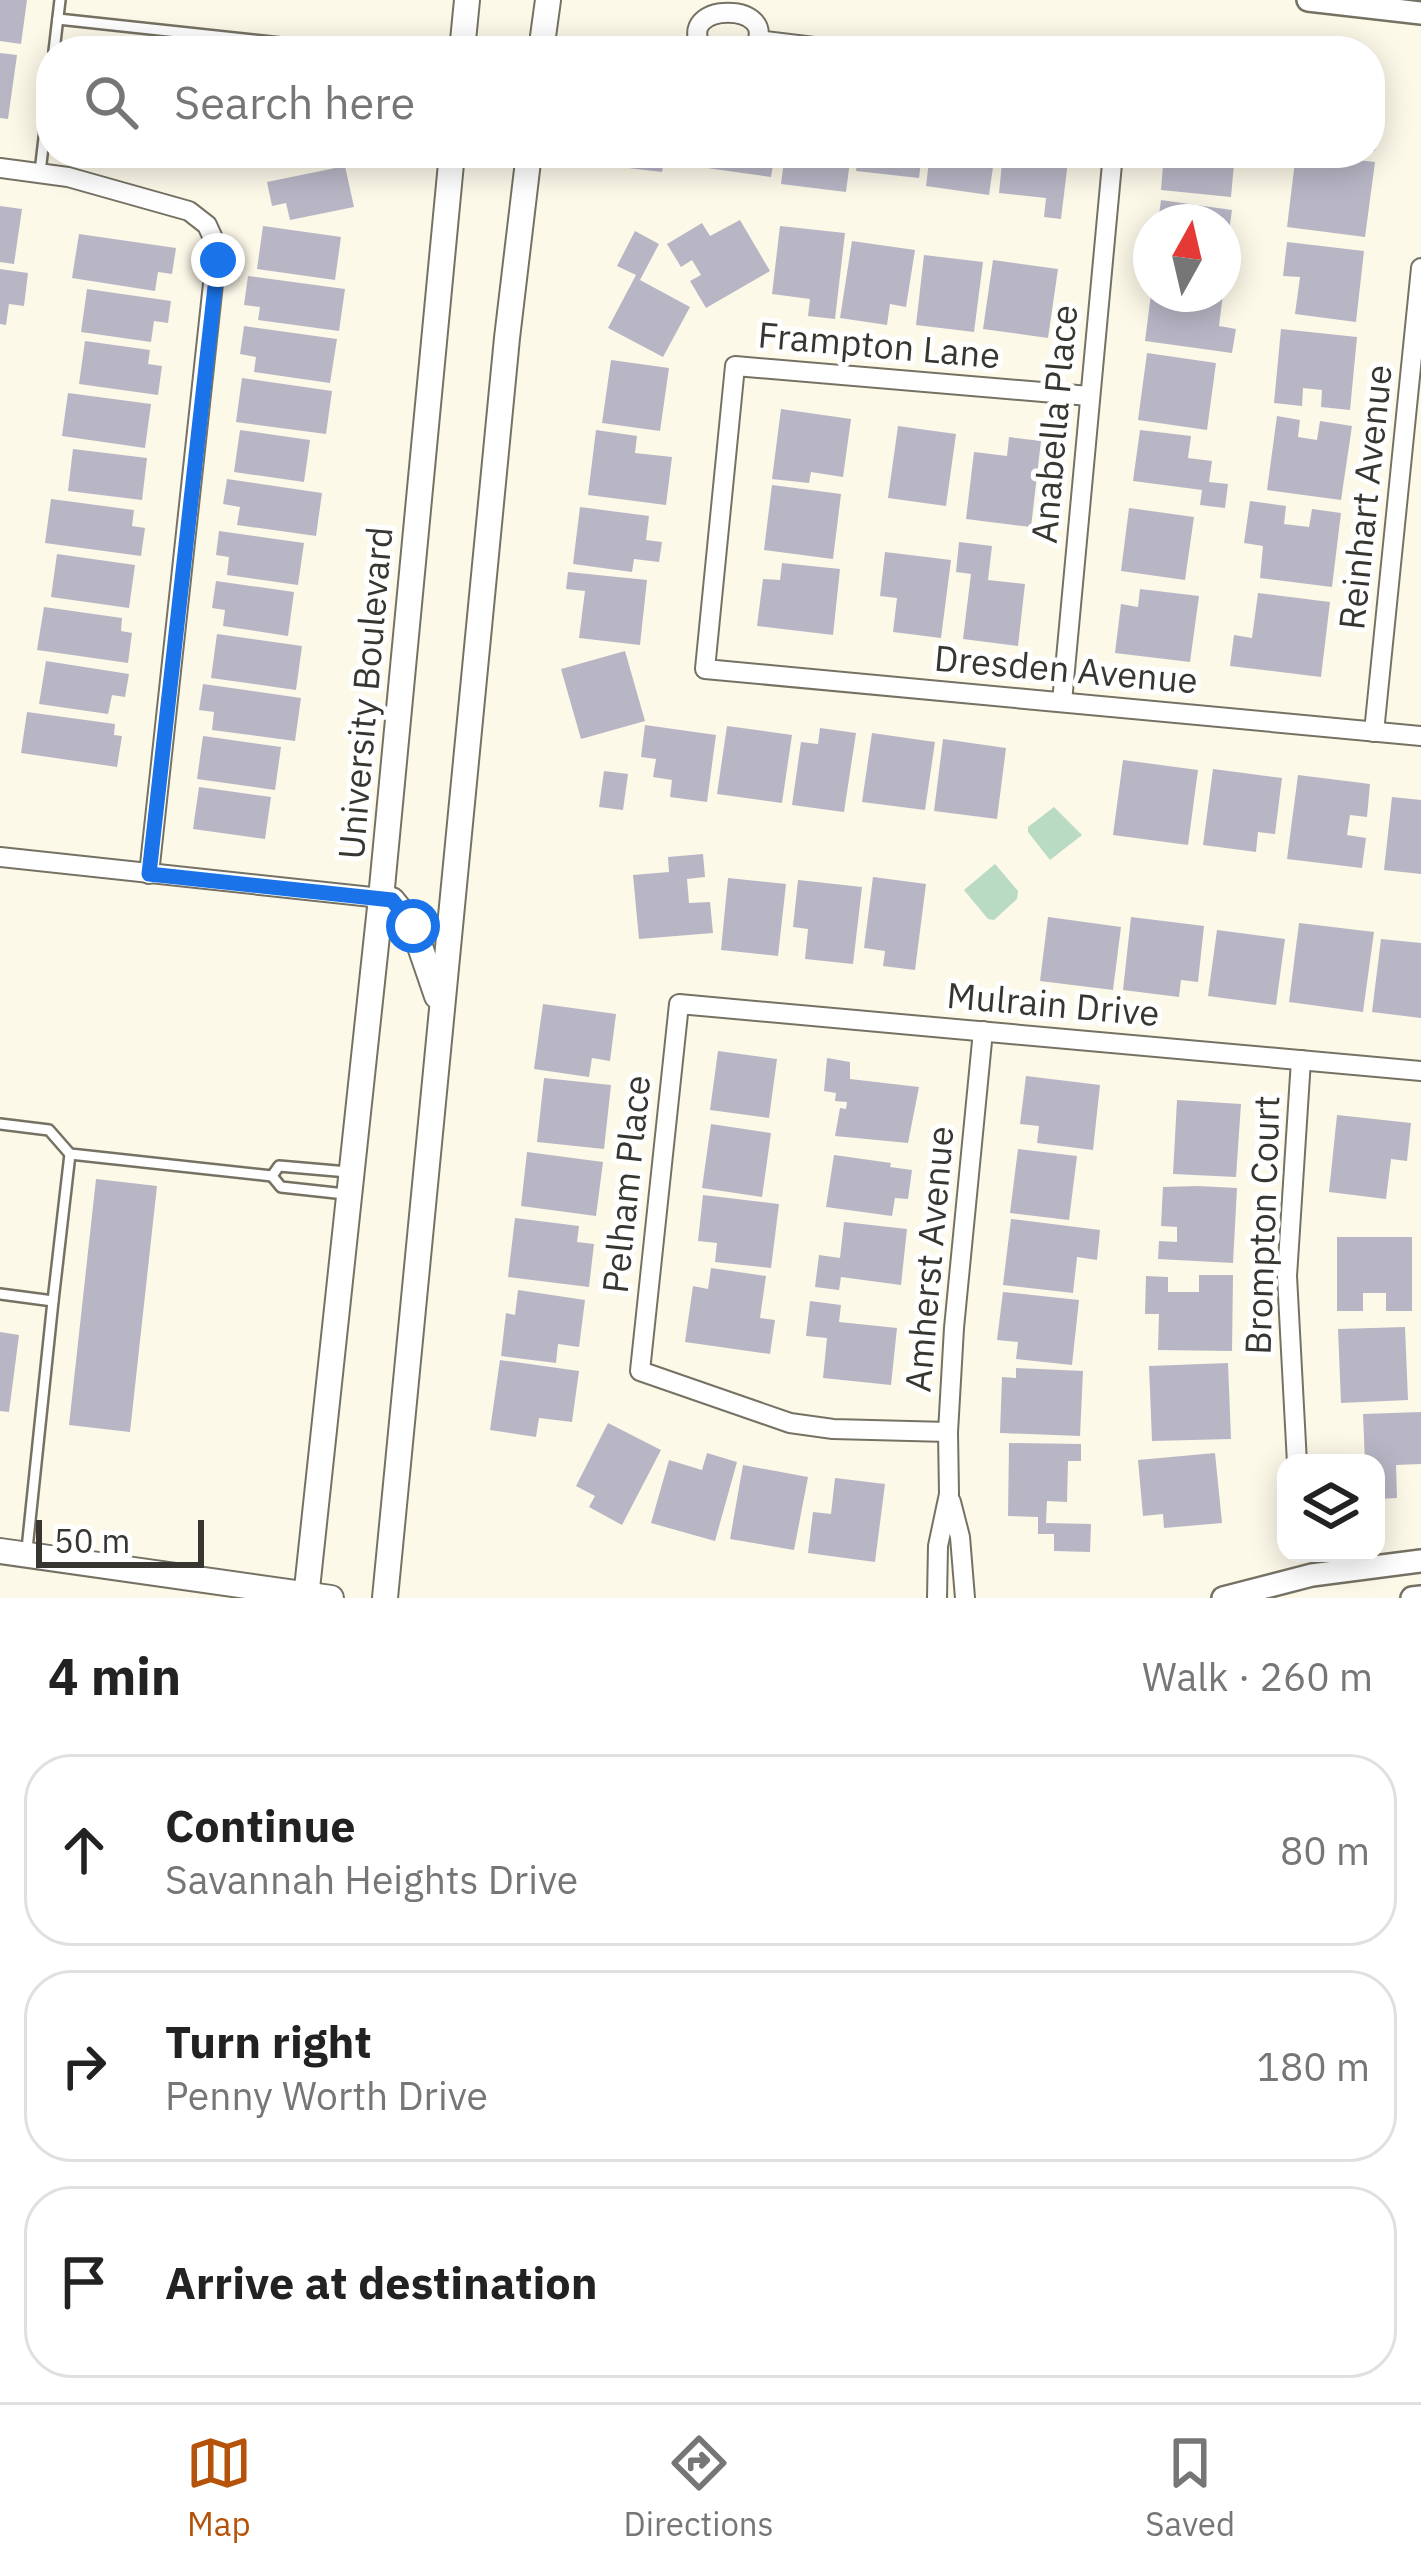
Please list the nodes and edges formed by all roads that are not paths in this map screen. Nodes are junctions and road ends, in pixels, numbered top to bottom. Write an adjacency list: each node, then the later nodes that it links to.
1 (59, 0): 6 (lane)
2 (467, 0): 9 (main road)
3 (548, 0): 10 (main road)
4 (1308, 0): 5 (street)
5 (1421, 13)
6 (58, 19): 7 (lane); 8 (lane)
7 (56, 36)
8 (216, 36)
9 (463, 36)
10 (544, 36)
11 (698, 36): 12 (street)
12 (758, 36)
13 (0, 168): 18 (street)
14 (40, 168): 18 (lane)
15 (451, 168): 27 (main road, University Boulevard)
16 (527, 168): 29 (main road)
17 (1112, 168): 20 (street, Anabella Place)
18 (40, 172): 26 (street)
19 (1421, 268): 23 (street, Reinhart Avenue)
20 (1089, 396): 21 (street, Frampton Lane); 22 (street, Anabella Place)
21 (705, 669): 22 (street, Dresden Avenue)
22 (1062, 702): 23 (street, Dresden Avenue)
23 (1374, 732): 24 (street, Dresden Avenue)
24 (1421, 736)
25 (0, 857): 26 (street)
26 (149, 874): 27 (street)
27 (381, 898): 29 (main road); 36 (main road, University Boulevard)
28 (679, 1004): 30 (street, Mulrain Drive); 39 (street, Pelham Place)
29 (442, 1010): 46 (main road)
30 (983, 1031): 31 (street, Mulrain Drive); 39 (street, Amherst Avenue)
31 (1301, 1060): 32 (street, Mulrain Drive); 40 (street, Brompton Court)
32 (1421, 1071)
33 (0, 1124): 34 (lane)
34 (70, 1154): 35 (lane); 38 (lane)
35 (272, 1176): 36 (lane); 36 (lane)
36 (351, 1183): 45 (main road, University Boulevard)
37 (0, 1294): 38 (lane)
38 (53, 1301): 43 (lane)
39 (948, 1432): 41 (street, Amherst Avenue)
40 (1297, 1454)
41 (949, 1494): 47 (street, Amherst Avenue); 48 (street, Amherst Avenue)
42 (0, 1551): 43 (main road)
43 (27, 1555): 45 (main road)
44 (1421, 1561): 49 (street)
45 (314, 1597)
46 (385, 1598)
47 (937, 1598)
48 (965, 1598)
49 (1223, 1598)

